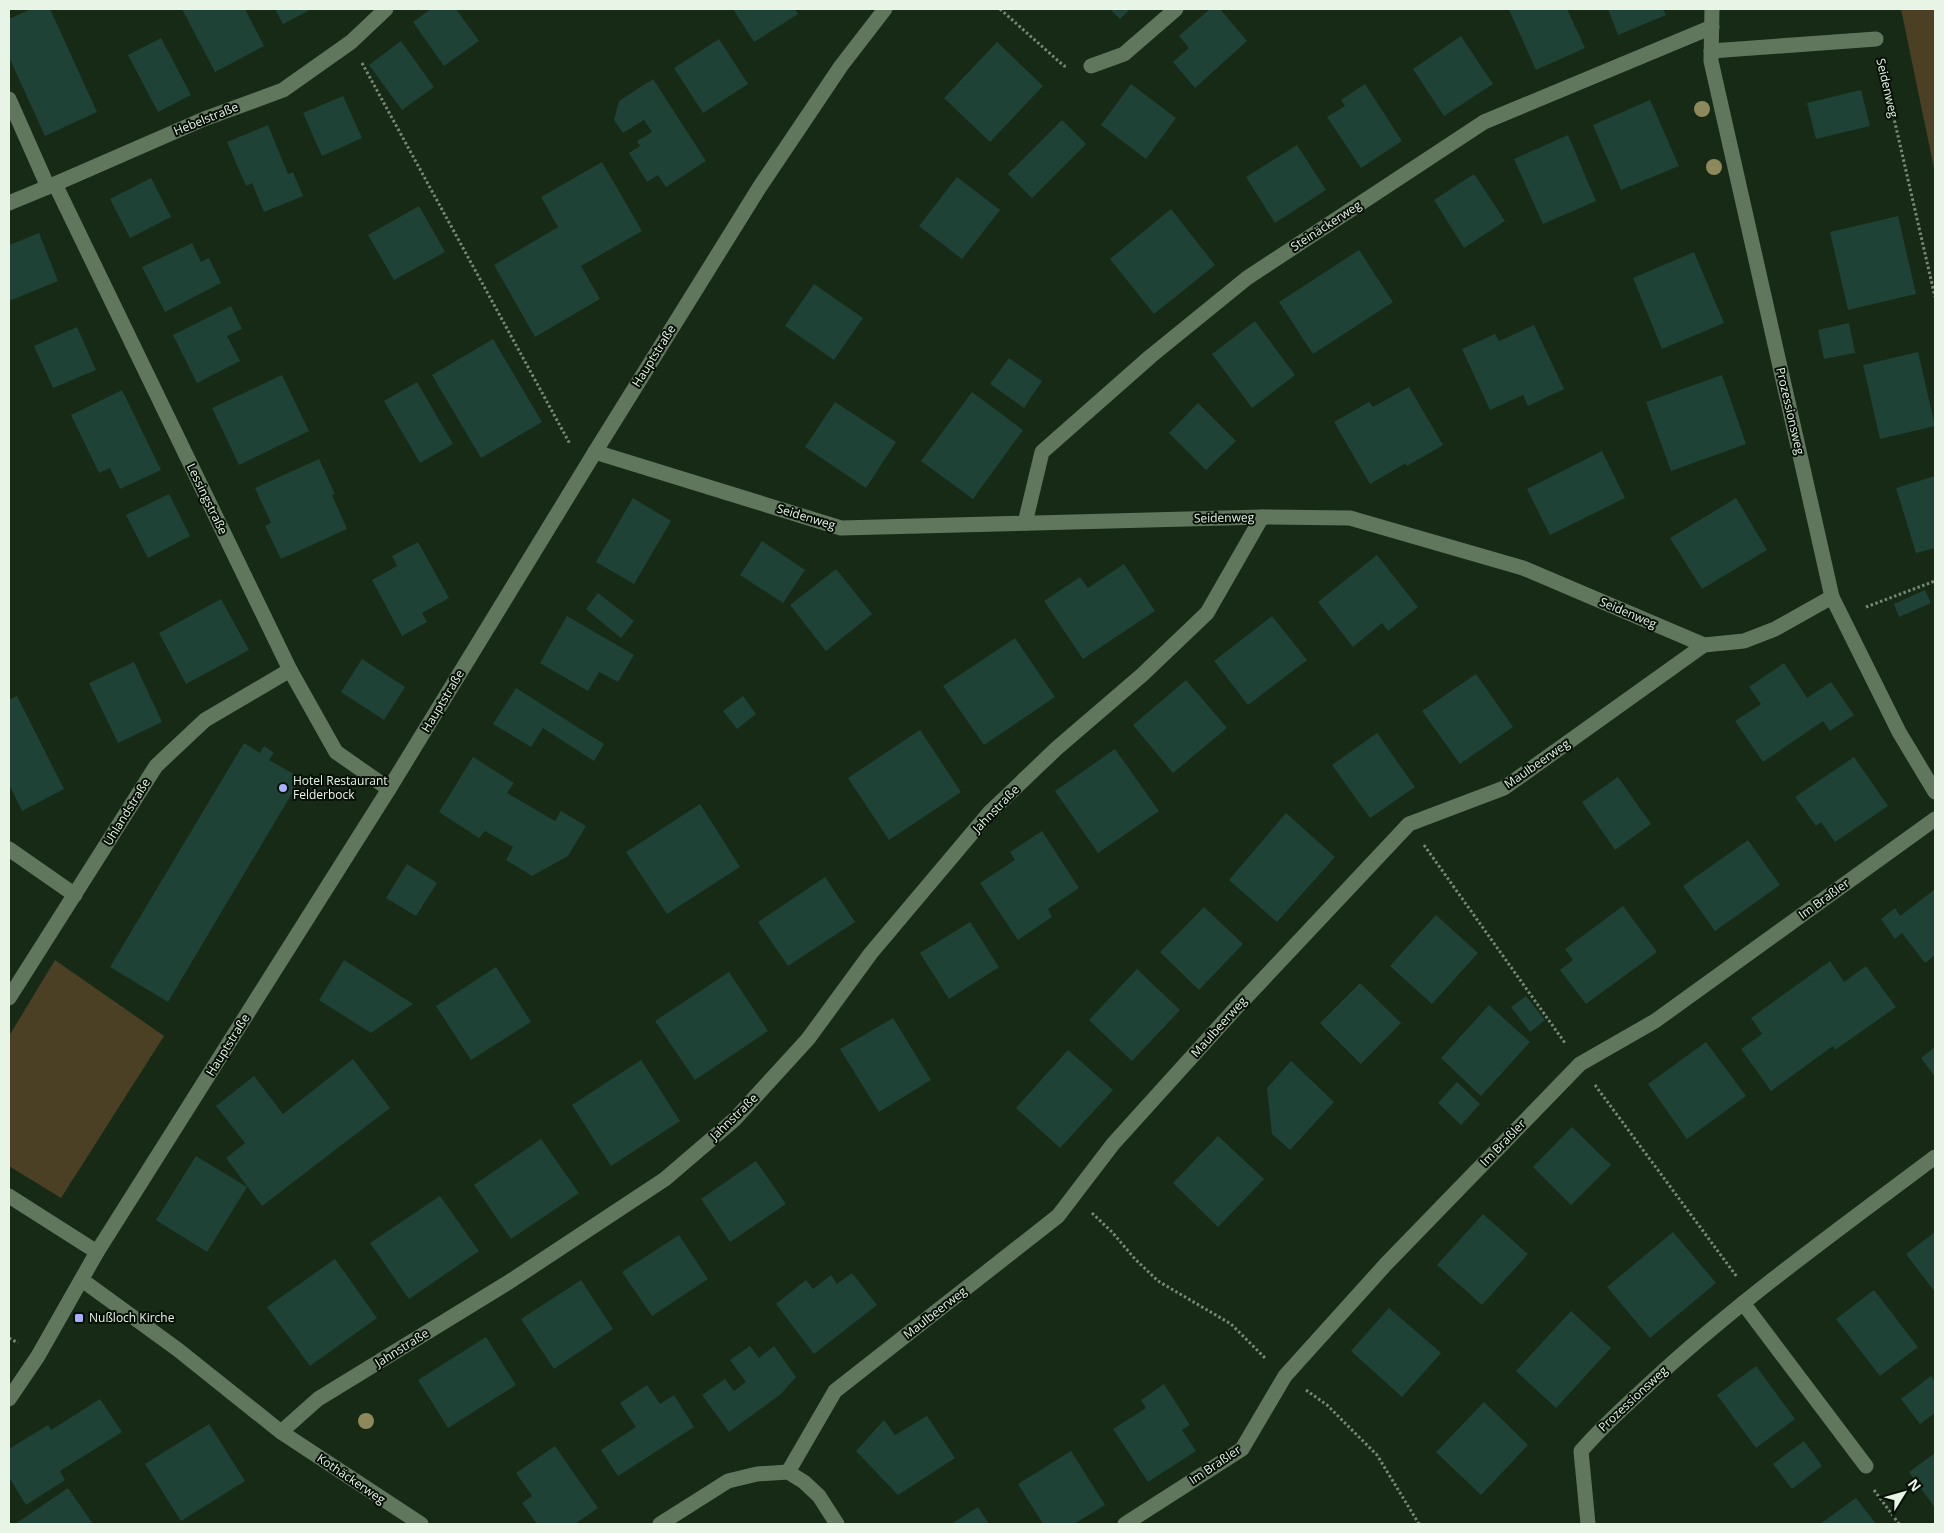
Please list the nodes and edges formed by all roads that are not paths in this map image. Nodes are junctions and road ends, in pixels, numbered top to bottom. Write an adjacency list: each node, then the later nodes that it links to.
1 (386, 9): 10 (street, Hebelstraße)
2 (885, 9): 12 (street, Hauptstraße)
3 (1176, 9): 8 (street)
4 (1712, 9): 5 (street, Prozessionsweg)
5 (1712, 27): 7 (street, Prozessionsweg); 14 (street, Steinäckerweg)
6 (1876, 39): 7 (street)
7 (1711, 51): 15 (street, Prozessionsweg)
8 (1091, 66)
9 (9, 99): 10 (street, Lessingstraße)
10 (52, 186): 11 (street, Hebelstraße); 17 (street, Lessingstraße)
11 (9, 203)
12 (595, 452): 14 (street, Seidenweg); 18 (street, Hauptstraße)
13 (1262, 518): 14 (street, Seidenweg); 16 (street, Seidenweg); 30 (street, Jahnstraße)
14 (1025, 523)
15 (1832, 597): 16 (street, Seidenweg); 19 (street, Prozessionsweg)
16 (1704, 645): 32 (street, Maulbeerweg)
17 (290, 670): 18 (street, Lessingstraße); 22 (street, Uhlandstraße)
18 (389, 790): 26 (street, Hauptstraße)
19 (1935, 792)
20 (1935, 819): 36 (street, Im Braßler)
21 (9, 849): 22 (street)
22 (75, 895): 23 (street, Uhlandstraße)
23 (9, 998)
24 (1935, 1157): 28 (street, Prozessionsweg)
25 (10, 1201): 26 (street)
26 (97, 1252): 27 (street, Hauptstraße)
27 (82, 1280): 29 (street, Hauptstraße); 30 (street)
28 (1743, 1303): 31 (street); 37 (street, Prozessionsweg)
29 (9, 1399)
30 (281, 1432): 33 (street, Kothäckerweg)
31 (1866, 1466)
32 (788, 1472): 34 (street); 35 (street)
33 (421, 1524)
34 (660, 1524)
35 (837, 1524)
36 (1125, 1524)
37 (1588, 1524)

